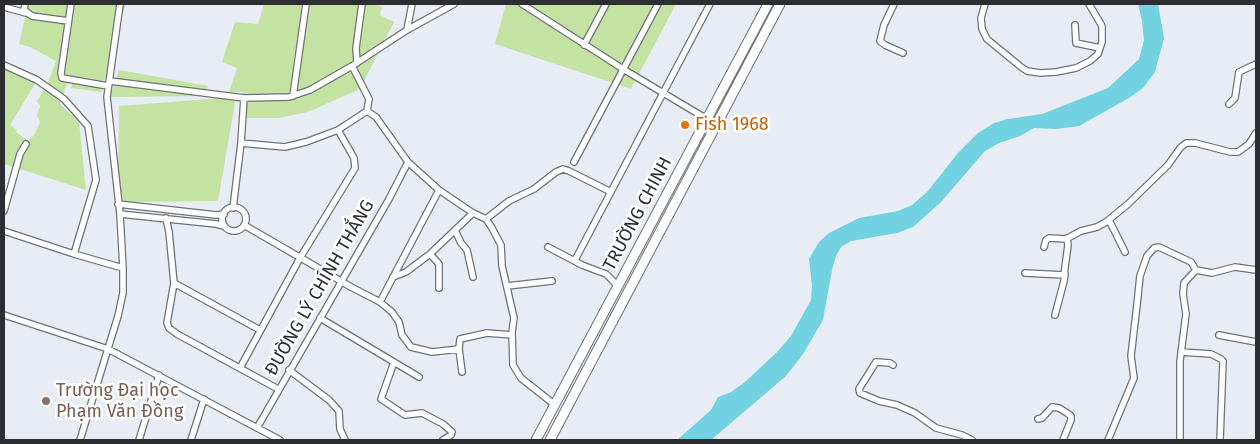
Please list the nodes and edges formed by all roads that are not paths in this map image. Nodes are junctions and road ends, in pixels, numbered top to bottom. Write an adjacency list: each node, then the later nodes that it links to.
1 (25, 4): 18 (street)
2 (71, 4): 19 (street)
3 (120, 4): 29 (street)
4 (306, 4): 31 (street)
5 (362, 4): 26 (street)
6 (412, 4): 21 (street)
7 (454, 4): 21 (street)
8 (522, 4): 22 (street)
9 (606, 4): 22 (street)
10 (658, 4): 28 (street)
11 (710, 4): 30 (street)
12 (768, 4): 35 (street, TRƯỜNG CHINH)
13 (780, 4): 36 (street, TRƯỜNG CHINH)
14 (894, 4): 24 (street)
15 (984, 4): 23 (street)
16 (1090, 4): 23 (street)
17 (4, 7): 18 (street)
18 (26, 13): 19 (street)
19 (68, 21): 29 (street)
20 (1075, 25): 23 (street)
21 (407, 30): 26 (street)
22 (584, 44): 28 (street)
23 (1100, 48)
24 (903, 53)
25 (1256, 64): 33 (street)
26 (354, 65): 31 (street); 34 (street)
27 (4, 66): 62 (street)
28 (623, 69): 30 (street); 42 (street)
29 (109, 84): 32 (street); 45 (street)
30 (662, 93): 35 (street); 44 (street)
31 (293, 96): 32 (street)
32 (244, 98): 39 (street)
33 (1229, 104)
34 (367, 112): 37 (street); 41 (street)
35 (708, 119): 36 (street); 76 (street, TRƯỜNG CHINH)
36 (717, 124): 78 (street, TRƯỜNG CHINH)
37 (338, 130): 39 (street); 64 (street)
38 (1256, 133): 53 (street)
39 (241, 143): 46 (street)
40 (26, 144): 47 (street)
41 (408, 162): 43 (street); 74 (street, ĐƯỜNG LÝ CHÍNH THẮNG)
42 (574, 162)
43 (439, 190): 48 (street); 71 (street)
44 (611, 192): 52 (street); 65 (street)
45 (118, 204): 49 (street); 50 (street)
46 (233, 208): 50 (street); 54 (street)
47 (4, 211)
48 (473, 213): 52 (street); 56 (street)
49 (120, 214): 51 (street); 66 (street)
50 (224, 214): 55 (street)
51 (166, 218): 55 (street); 75 (street)
52 (486, 219): 77 (street)
53 (1108, 220): 58 (street); 61 (street)
54 (244, 225): 55 (street); 64 (street)
55 (224, 226)
56 (455, 230): 63 (street); 72 (street)
57 (4, 231): 62 (street)
58 (1067, 238): 60 (street); 70 (street)
59 (548, 247): 65 (street)
60 (1044, 247)
61 (1125, 252)
62 (74, 254): 66 (street)
63 (430, 254): 71 (street); 79 (street)
64 (300, 258): 74 (street); 84 (street)
65 (575, 260): 76 (street)
66 (123, 268): 88 (street)
67 (1196, 270): 68 (street); 90 (street); 113 (street)
68 (1256, 270)
69 (1025, 273): 70 (street)
70 (1065, 274): 81 (street)
71 (393, 277): 80 (street)
72 (473, 277)
73 (552, 281): 77 (street)
74 (342, 282): 80 (street); 83 (street, ĐƯỜNG LÝ CHÍNH THẮNG)
75 (174, 283): 84 (street); 93 (street)
76 (619, 284): 78 (street); 100 (street, TRƯỜNG CHINH)
77 (507, 286): 85 (street)
78 (630, 287): 110 (street, TRƯỜNG CHINH)
79 (439, 288)
80 (380, 302): 89 (street)
81 (1055, 314)
82 (4, 315): 88 (street)
83 (320, 318): 91 (street); 94 (street, ĐƯỜNG LÝ CHÍNH THẮNG)
84 (260, 330): 93 (street)
85 (512, 334): 89 (street); 100 (street)
86 (1219, 335): 87 (street)
87 (1256, 342)
88 (108, 349): 96 (street); 103 (street)
89 (459, 349): 95 (street)
90 (1181, 352): 114 (street); 115 (street)
91 (394, 362): 97 (street); 108 (street)
92 (893, 365): 111 (street)
93 (240, 368): 98 (street)
94 (289, 370): 98 (street, ĐƯỜNG LÝ CHÍNH THẮNG); 107 (street)
95 (462, 372)
96 (159, 375): 99 (street); 104 (street)
97 (419, 377)
98 (278, 389): 102 (street, ĐƯỜNG LÝ CHÍNH THẮNG)
99 (204, 399): 102 (street); 105 (street)
100 (555, 405): 109 (street, TRƯỜNG CHINH)
101 (1038, 419): 112 (street)
102 (257, 428): 106 (street)
103 (80, 440)
104 (139, 440)
105 (191, 440)
106 (280, 440)
107 (345, 440)
108 (443, 440)
109 (536, 440)
110 (550, 440)
111 (972, 440)
112 (1063, 440)
113 (1108, 440)
114 (1180, 440)
115 (1220, 440)

